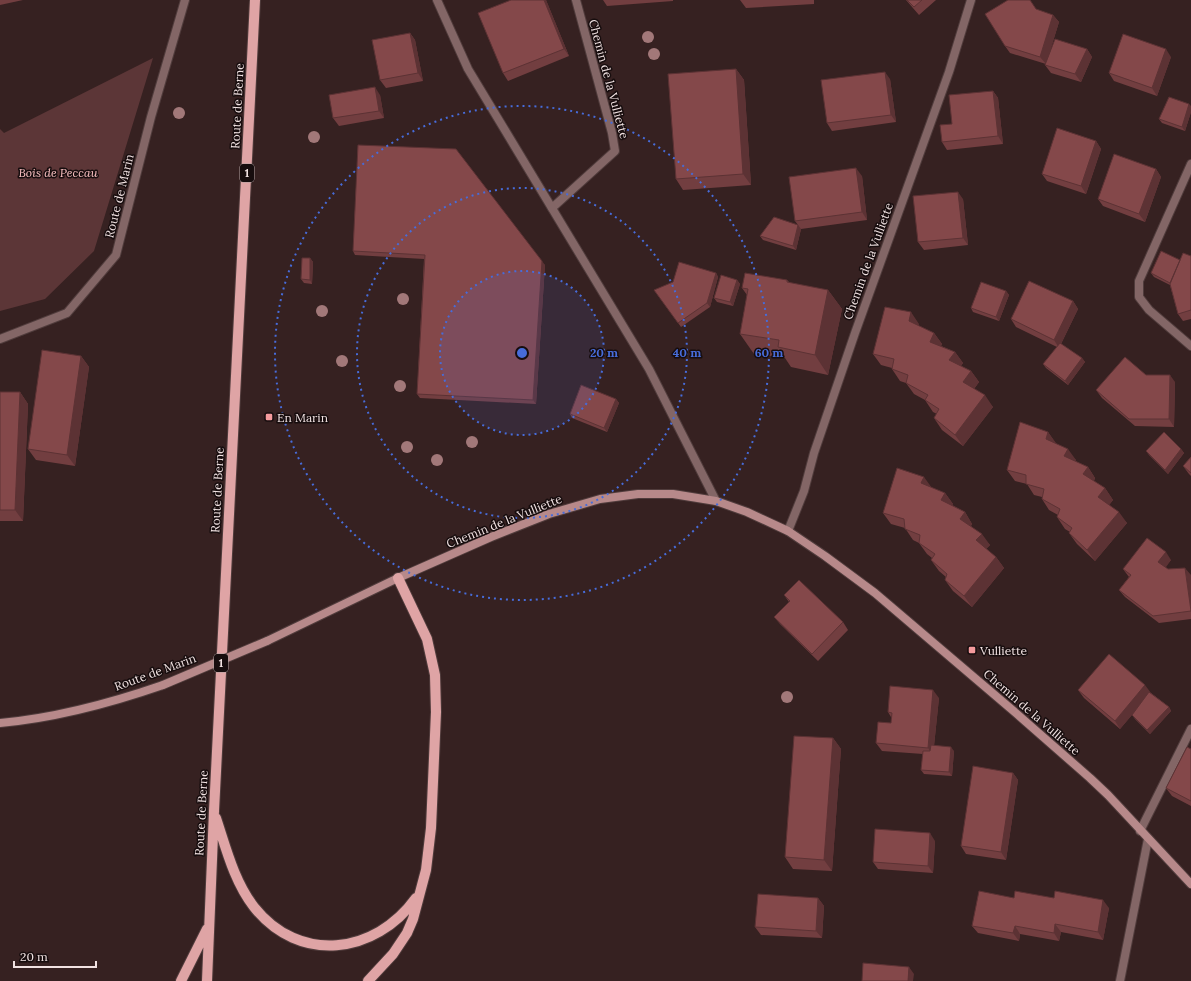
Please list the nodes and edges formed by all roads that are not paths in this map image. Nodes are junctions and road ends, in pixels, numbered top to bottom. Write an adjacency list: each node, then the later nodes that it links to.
1 (185, 0): 8 (street, Route de Marin)
2 (255, 0): 15 (main road, Route de Berne / 1)
3 (436, 0): 7 (street)
4 (576, 0): 7 (street, Chemin de la Vulliette)
5 (971, 0): 11 (street, Chemin de la Vulliette)
6 (1191, 164): 9 (street)
7 (552, 208): 10 (street)
8 (0, 339)
9 (1191, 346)
10 (716, 501): 11 (main road, Chemin de la Vulliette); 12 (main road, Chemin de la Vulliette)
11 (788, 531): 16 (main road, Chemin de la Vulliette)
12 (398, 578): 13 (main road, Route de Marin, bridge); 19 (main road)
13 (0, 723)
14 (1191, 729): 16 (street)
15 (214, 811): 19 (main road); 20 (main road, Route de Berne / 1)
16 (1140, 831): 17 (main road, Chemin de la Vulliette)
17 (1148, 839): 18 (main road, Chemin de la Vulliette); 24 (street)
18 (1191, 884)
19 (421, 892): 23 (main road)
20 (209, 925): 21 (main road); 22 (main road, Route de Berne / 1)
21 (181, 981)
22 (207, 981)
23 (368, 981)
24 (1120, 981)

